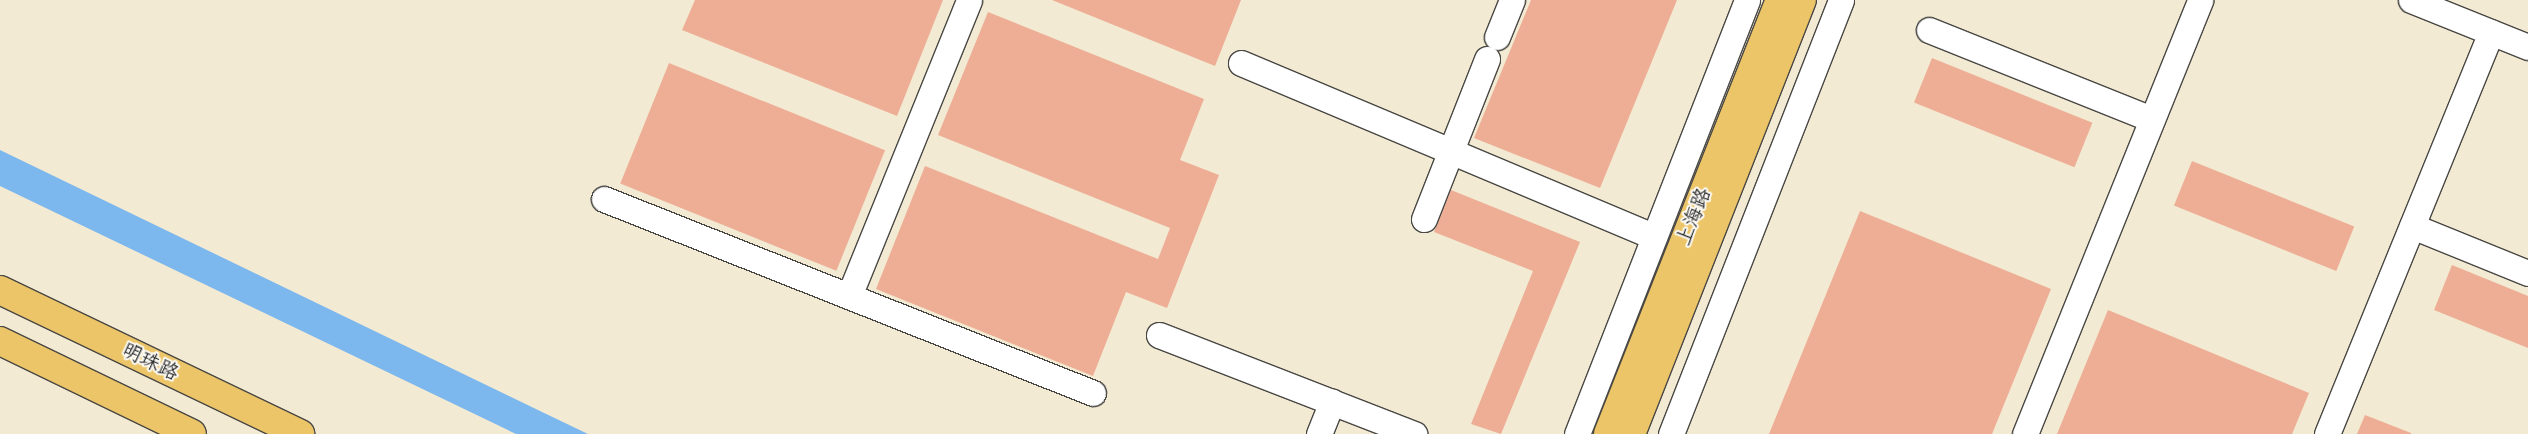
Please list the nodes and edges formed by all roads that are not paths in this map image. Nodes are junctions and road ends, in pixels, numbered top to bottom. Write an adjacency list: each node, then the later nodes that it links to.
1 (969, 0): 23 (street)
2 (1512, 0): 11 (street)
3 (1747, 0): 20 (street)
4 (1780, 0): 33 (main road, 上海路)
5 (1802, 0): 34 (main road, 上海路)
6 (1841, 0): 35 (street)
7 (2200, 0): 15 (street)
8 (2411, 0): 10 (street)
9 (1929, 30): 15 (street)
10 (2491, 32): 12 (street); 19 (street)
11 (1497, 37)
12 (2528, 47)
13 (1487, 60): 16 (street)
14 (1241, 63): 16 (street)
15 (2152, 120): 36 (street)
16 (1451, 149): 18 (street); 20 (street)
17 (604, 199): 23 (street)
18 (1424, 219)
19 (2412, 226): 21 (street); 37 (street)
20 (1654, 237): 32 (street)
21 (2528, 273)
22 (0, 290): 29 (main road, 明珠路)
23 (849, 296): 26 (street)
24 (1159, 335): 27 (street)
25 (0, 341): 28 (main road)
26 (1093, 393)
27 (1332, 402): 30 (street); 31 (street)
28 (192, 434)
29 (300, 434)
30 (1319, 434)
31 (1414, 434)
32 (1577, 434)
33 (1608, 434)
34 (1631, 434)
35 (1671, 434)
36 (2025, 434)
37 (2328, 434)

